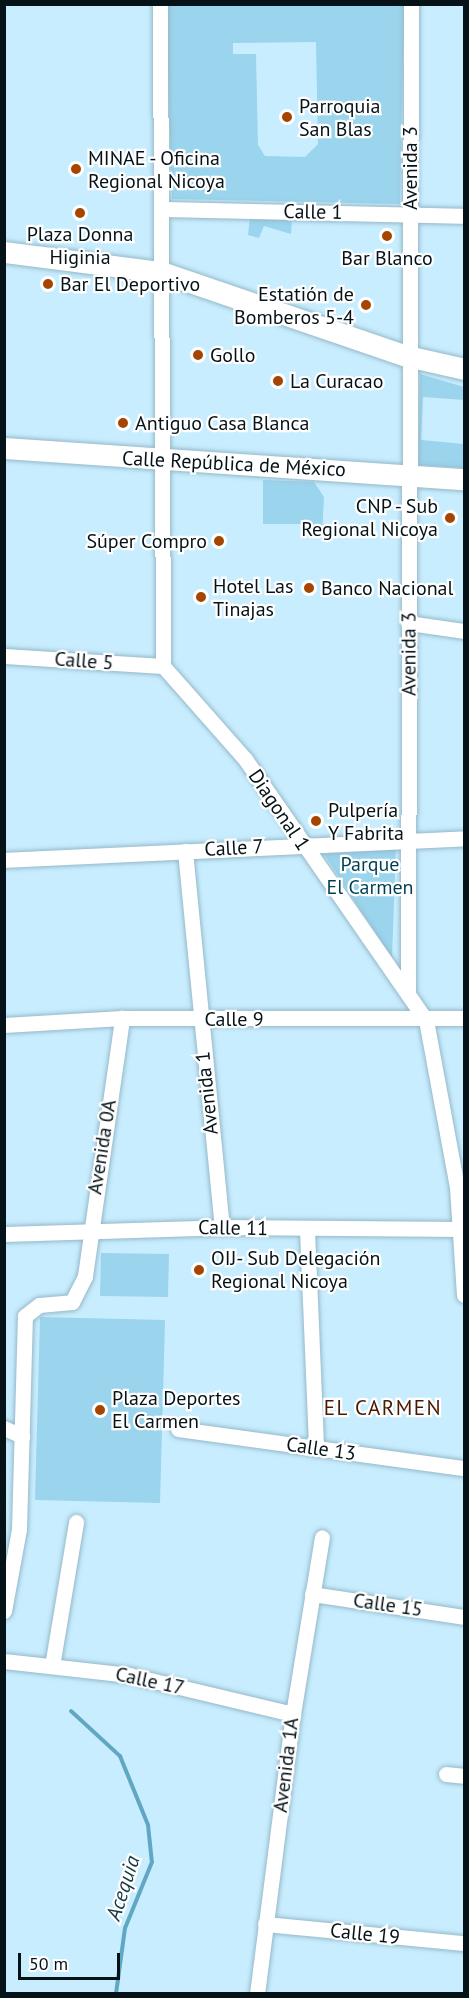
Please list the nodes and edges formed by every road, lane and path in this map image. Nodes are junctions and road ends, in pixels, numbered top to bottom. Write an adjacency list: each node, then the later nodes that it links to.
1 (160, 4): 3 (street)
2 (411, 4): 4 (street, Avenida 3)
3 (161, 209): 4 (street, Calle 1); 7 (street)
4 (410, 214): 5 (street, Calle 1); 8 (street, Avenida 3)
5 (465, 216)
6 (4, 252): 7 (main road)
7 (161, 272): 8 (main road); 11 (street)
8 (407, 356): 9 (main road); 12 (street, Avenida 3)
9 (465, 369)
10 (4, 448): 11 (main road, Calle República de México)
11 (161, 462): 12 (main road, Calle República de México); 17 (street)
12 (409, 474): 13 (main road, Calle República de México); 14 (street, Avenida 3)
13 (465, 479)
14 (408, 623): 15 (street); 19 (street, Avenida 3)
15 (465, 631)
16 (4, 656): 17 (street, Calle 5)
17 (163, 666): 20 (street, Diagonal 1)
18 (465, 838): 19 (street, Calle 7)
19 (409, 840): 20 (street, Calle 7); 23 (street, Avenida 3)
20 (302, 844): 21 (street, Calle 7); 23 (street, Diagonal 1)
21 (185, 851): 22 (street, Calle 7); 25 (street, Avenida 1)
22 (4, 860)
23 (408, 990): 27 (street)
24 (122, 1018): 25 (street, Calle 9); 28 (street, Calle 9); 31 (street, Avenida 0A)
25 (199, 1018): 27 (street, Calle 9); 30 (street, Avenida 1)
26 (465, 1018): 27 (street, Calle 9)
27 (426, 1020): 29 (street)
28 (4, 1024)
29 (461, 1187): 32 (street)
30 (222, 1227): 31 (street, Calle 11); 33 (street, Calle 11)
31 (89, 1229): 34 (street, Calle 11); 38 (street, Avenida 0A)
32 (462, 1229): 33 (street, Calle 11); 35 (street)
33 (307, 1230): 39 (street)
34 (4, 1234)
35 (465, 1295)
36 (4, 1428): 38 (street)
37 (178, 1429): 39 (street, Calle 13)
38 (22, 1436): 42 (street)
39 (316, 1449): 40 (street, Calle 13)
40 (465, 1468)
41 (76, 1522): 48 (street)
42 (12, 1528): 45 (street)
43 (322, 1537): 44 (street, Avenida 1A)
44 (312, 1594): 46 (street, Calle 15); 49 (street, Avenida 1A)
45 (4, 1611)
46 (465, 1617)
47 (4, 1661): 48 (street, Calle 17)
48 (52, 1666): 49 (street, Calle 17)
49 (293, 1714): 52 (street, Avenida 1A)
50 (446, 1774): 51 (street)
51 (465, 1776)
52 (265, 1924): 53 (street, Calle 19); 54 (street, Avenida 1A)
53 (465, 1943)
54 (257, 1994)

